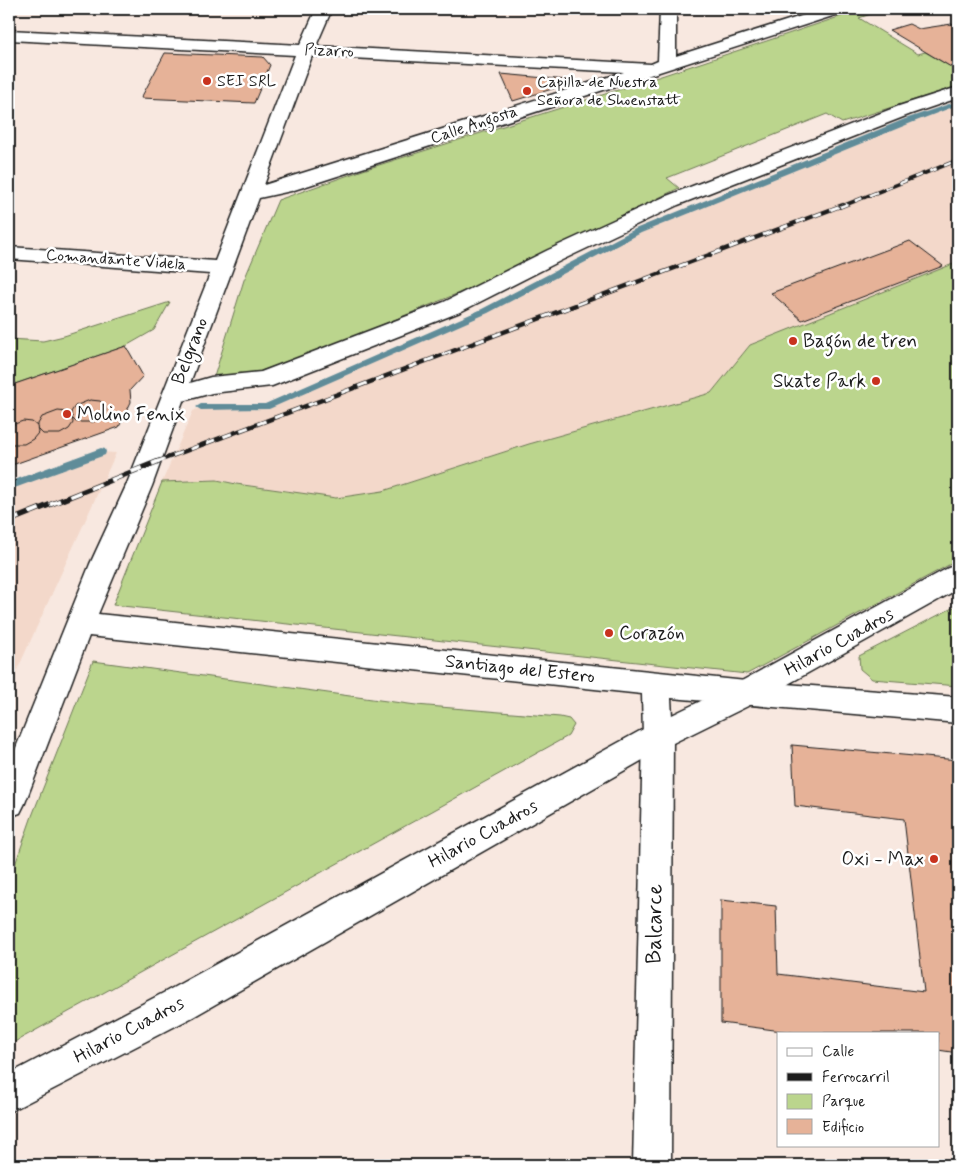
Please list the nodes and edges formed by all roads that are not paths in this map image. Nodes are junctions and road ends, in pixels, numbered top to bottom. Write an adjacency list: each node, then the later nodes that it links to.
1 (324, 9): 5 (street, Belgrano)
2 (668, 9): 6 (street)
3 (839, 9): 6 (street, Calle Angosta)
4 (9, 35): 5 (street, Pizarro)
5 (306, 50): 7 (street, Pizarro); 9 (street, Belgrano)
6 (667, 63): 7 (street, Calle Angosta)
7 (648, 68): 9 (street, Calle Angosta)
8 (958, 92): 12 (street)
9 (252, 194): 11 (street, Belgrano)
10 (9, 253): 11 (street, Comandante Videla)
11 (222, 268): 12 (street, Belgrano)
12 (173, 396): 14 (street, Belgrano)
13 (958, 576): 16 (street, Hilario Cuadros)
14 (81, 624): 15 (street, Santiago del Estero); 19 (street, Belgrano)
15 (656, 684): 16 (street, Santiago del Estero); 18 (street, Balcarce)
16 (746, 693): 17 (street, Santiago del Estero); 18 (street, Hilario Cuadros)
17 (958, 710)
18 (658, 736): 20 (street, Hilario Cuadros); 21 (street, Balcarce)
19 (9, 803)
20 (9, 1094)
21 (652, 1165)

